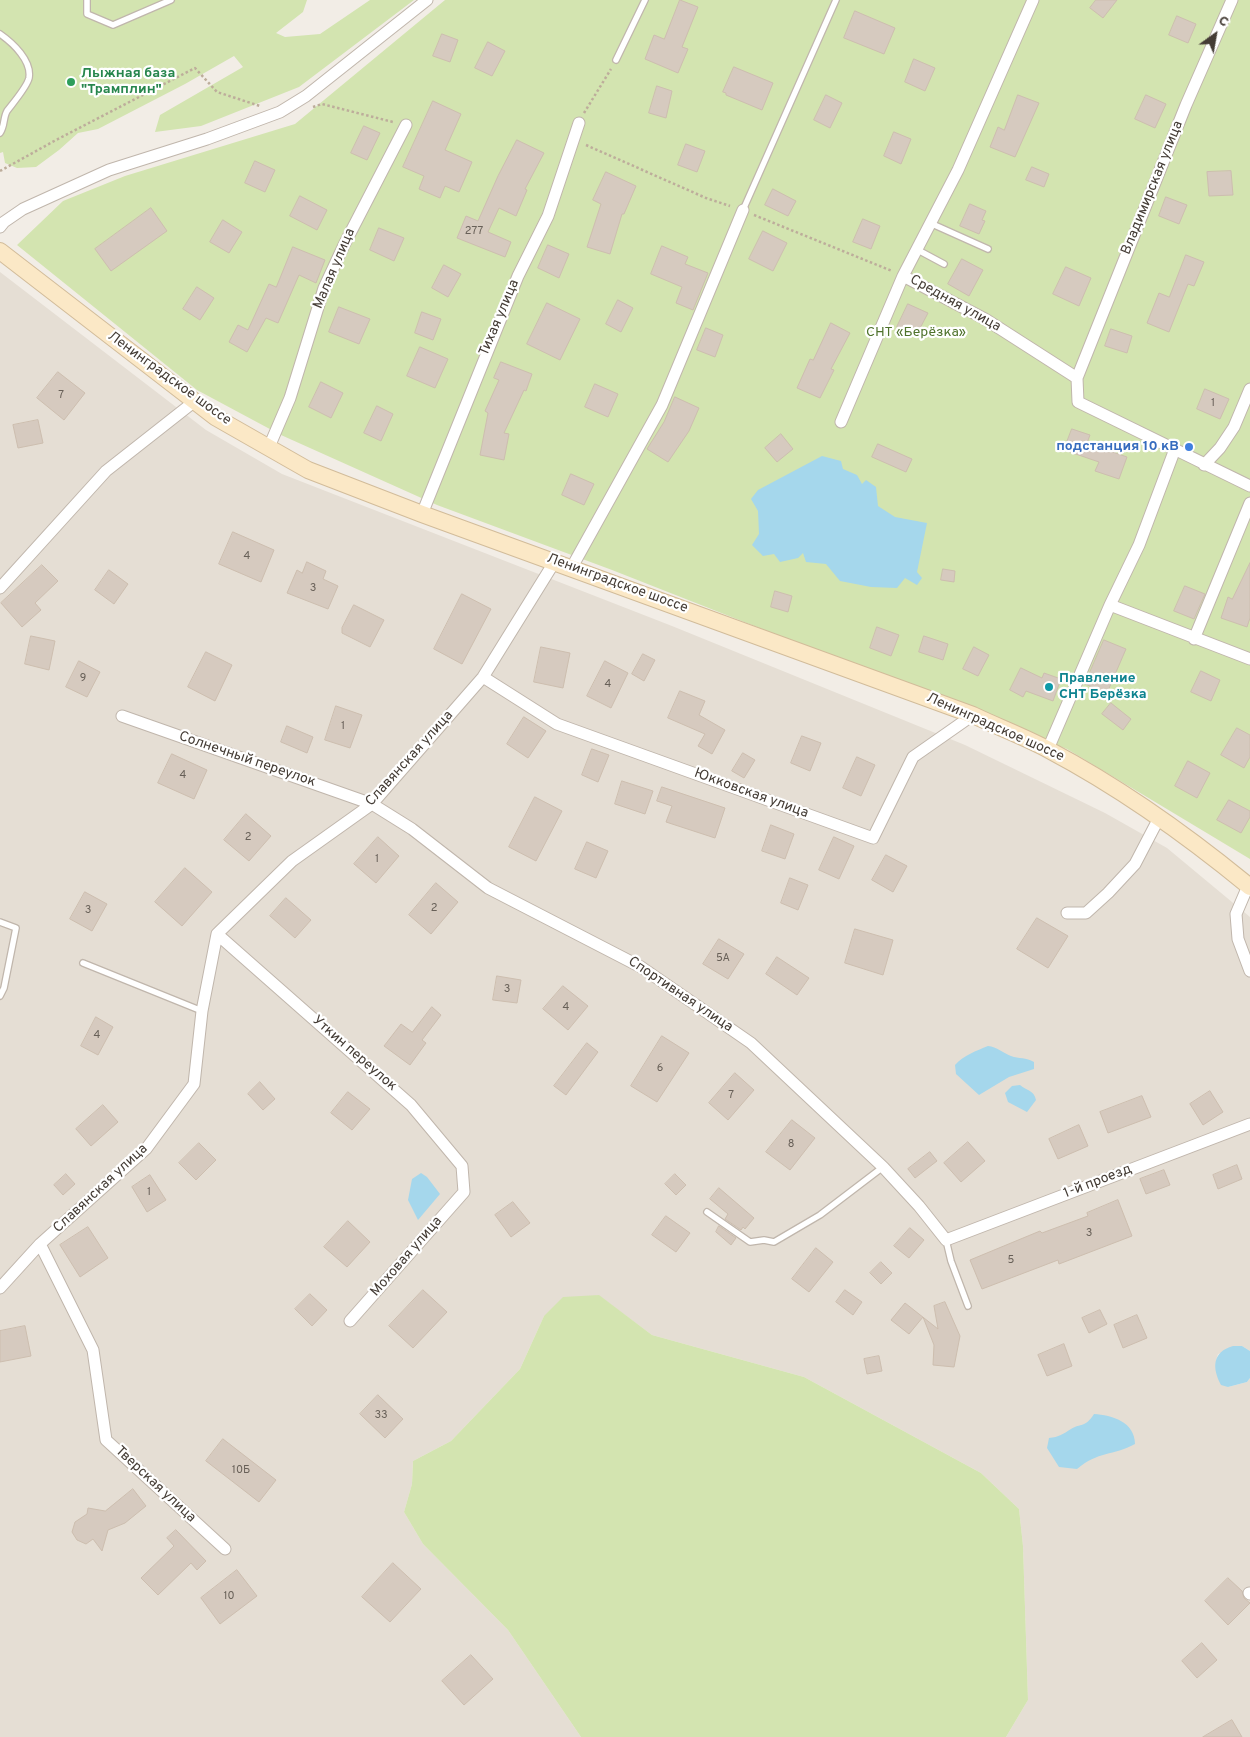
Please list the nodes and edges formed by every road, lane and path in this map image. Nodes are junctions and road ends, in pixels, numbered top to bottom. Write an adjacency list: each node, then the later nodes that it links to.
1 (87, 0): 2 (lane)
2 (170, 0)
3 (427, 0): 18 (street)
4 (645, 0): 9 (lane)
5 (836, 0): 16 (lane)
6 (1033, 0): 17 (street, Средняя улица)
7 (1232, 0): 24 (street, Владимирская улица)
8 (0, 34): 13 (lane)
9 (616, 60): 11 (path)
10 (217, 92): 15 (path)
11 (578, 123): 14 (street, Тихая улица)
12 (406, 125): 28 (street, Малая улица)
13 (0, 133)
14 (573, 140): 16 (path); 33 (street, Тихая улица)
15 (0, 172)
16 (743, 210): 23 (path); 35 (street)
17 (930, 222): 19 (lane); 20 (street, Средняя улица)
18 (0, 227)
19 (988, 248)
20 (916, 249): 22 (lane); 23 (street, Средняя улица)
21 (0, 251): 26 (main road, Ленинградское шоссе)
22 (944, 264)
23 (903, 276): 24 (street, Средняя улица); 27 (street)
24 (1077, 378): 29 (street)
25 (1250, 389): 30 (street)
26 (195, 401): 28 (main road, Ленинградское шоссе); 36 (street)
27 (841, 422)
28 (269, 447): 33 (main road, Ленинградское шоссе)
29 (1175, 449): 30 (street); 37 (street)
30 (1204, 464): 31 (street)
31 (1250, 486)
32 (1250, 504): 38 (street)
33 (422, 514): 34 (main road, Ленинградское шоссе)
34 (555, 561): 35 (main road, Ленинградское шоссе); 40 (street, Славянская улица)
35 (572, 568): 42 (main road, Ленинградское шоссе)
36 (0, 588)
37 (1110, 605): 38 (street); 43 (street)
38 (1194, 639): 39 (street)
39 (1250, 659)
40 (483, 677): 42 (street, Юкковская улица); 44 (street, Славянская улица)
41 (122, 716): 44 (street, Солнечный переулок)
42 (973, 716): 43 (main road, Ленинградское шоссе)
43 (1048, 749): 45 (main road, Ленинградское шоссе)
44 (372, 804): 49 (street, Славянская улица); 55 (street, Спортивная улица)
45 (1159, 818): 46 (main road, Ленинградское шоссе); 47 (street)
46 (1249, 887): 51 (street)
47 (1068, 913)
48 (0, 922): 52 (lane)
49 (217, 934): 53 (street, Славянская улица); 56 (street, Уткин переулок)
50 (83, 963): 53 (lane)
51 (1250, 971)
52 (0, 996)
53 (202, 1011): 59 (street, Славянская улица)
54 (1250, 1124): 58 (street, 1-й проезд)
55 (883, 1166): 57 (lane); 58 (street, Спортивная улица)
56 (464, 1192): 62 (street, Моховая улица)
57 (707, 1212)
58 (946, 1240): 61 (lane)
59 (40, 1244): 60 (street, Славянская улица); 63 (street, Тверская улица)
60 (0, 1288)
61 (968, 1306)
62 (350, 1322)
63 (225, 1549)

